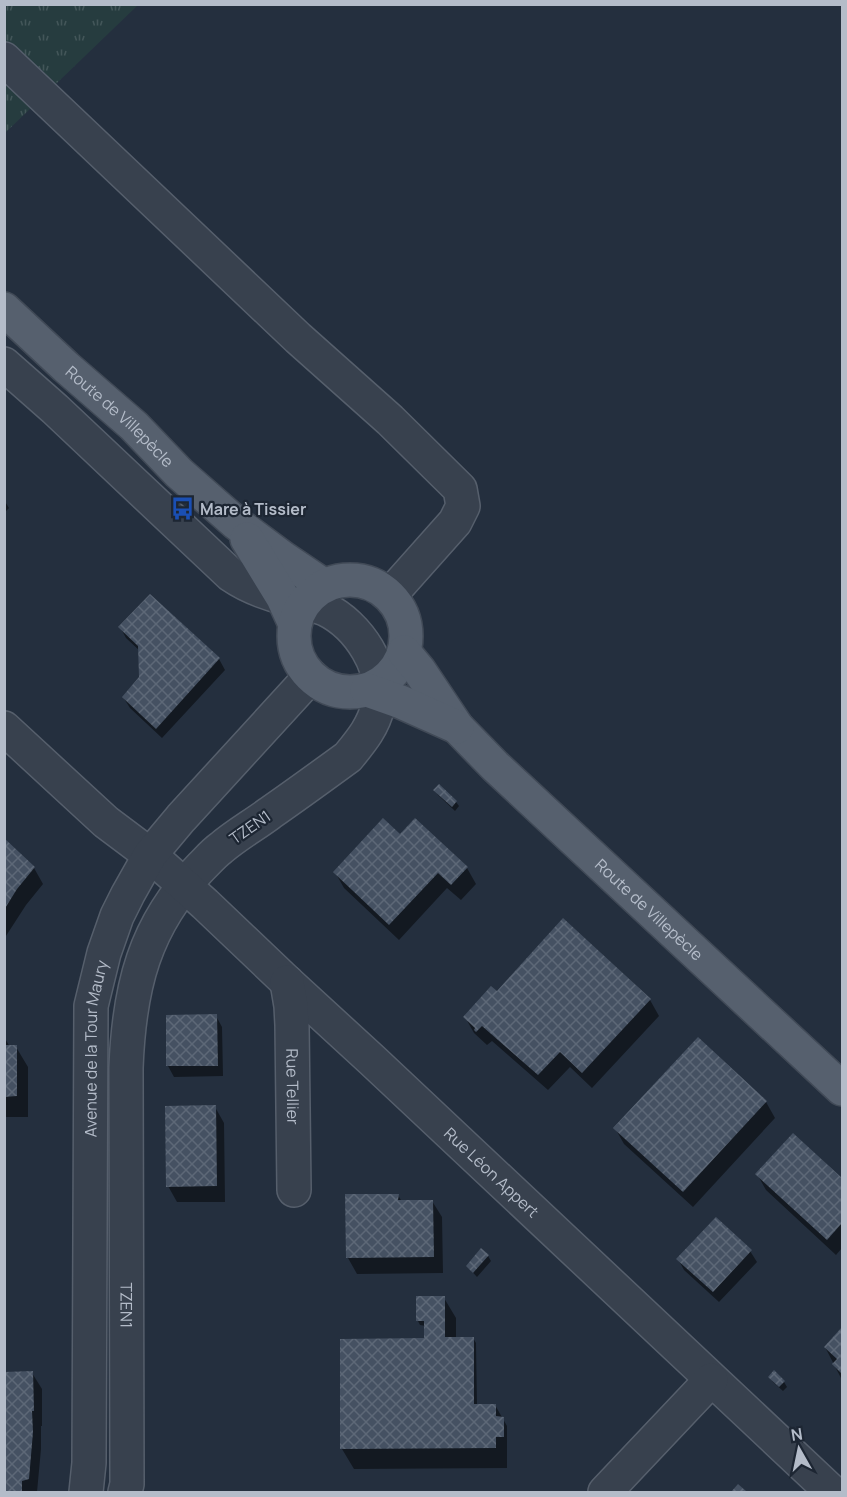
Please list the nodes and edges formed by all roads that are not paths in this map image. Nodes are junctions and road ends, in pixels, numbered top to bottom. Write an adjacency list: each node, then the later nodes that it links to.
1 (4, 59): 4 (street)
2 (4, 309): 5 (main road, Route de Villepècle)
3 (4, 364): 5 (street)
4 (390, 595): 5 (main road); 6 (main road)
5 (301, 603): 7 (main road); 8 (street)
6 (404, 652): 8 (main road); 9 (main road, Route de Villepècle)
7 (310, 676): 8 (main road); 11 (street, Avenue de la Tour Maury)
8 (376, 690): 9 (main road, Route de Villepècle); 12 (street, TZEN1)
9 (457, 727): 14 (main road, Route de Villepècle)
10 (4, 728): 11 (street, Rue Léon Appert)
11 (150, 855): 12 (street, Rue Léon Appert); 17 (street, Avenue de la Tour Maury)
12 (184, 885): 13 (street, Rue Léon Appert); 18 (street, TZEN1)
13 (287, 982): 15 (street, Rue Tellier); 16 (street, Rue Léon Appert)
14 (843, 1089)
15 (294, 1190)
16 (711, 1380): 19 (street); 20 (street, Rue Léon Appert)
17 (86, 1492)
18 (125, 1492)
19 (605, 1492)
20 (832, 1492)

